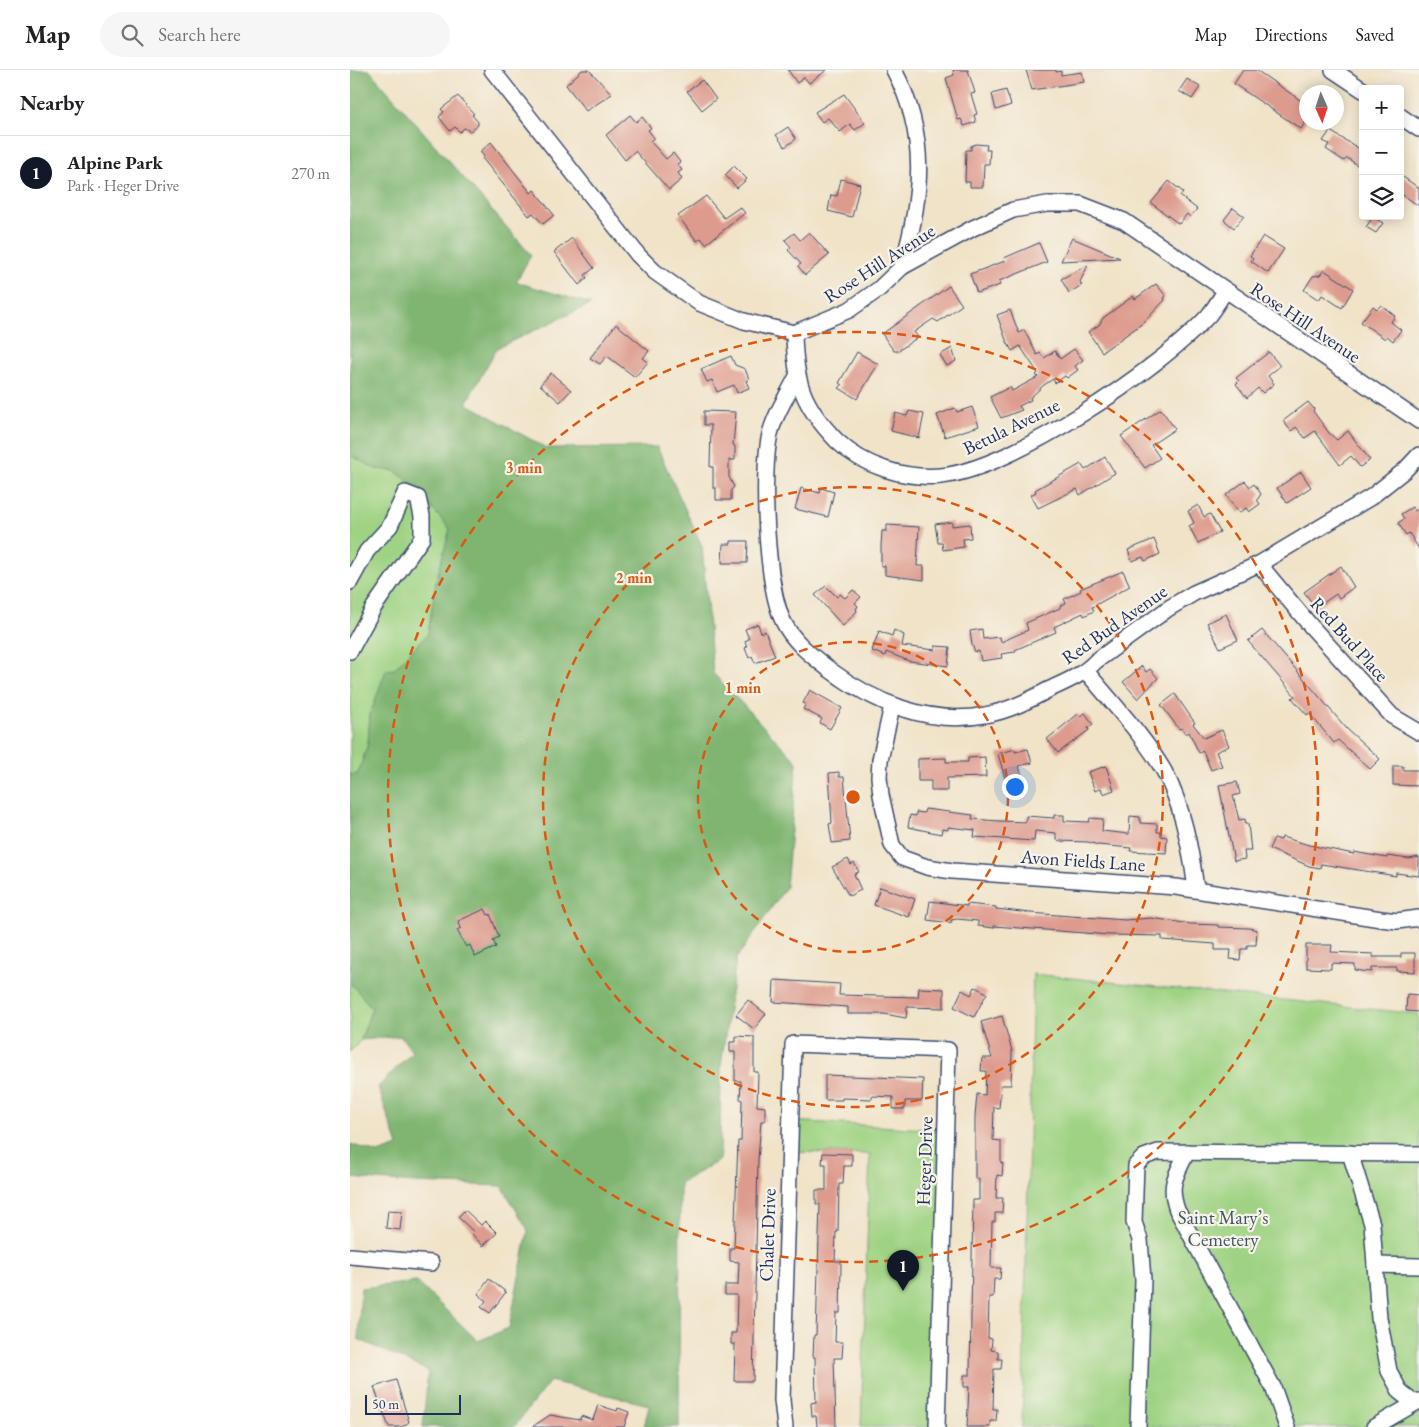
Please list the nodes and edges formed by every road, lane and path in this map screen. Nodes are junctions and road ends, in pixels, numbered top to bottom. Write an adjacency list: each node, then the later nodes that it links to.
1 (492, 70): 9 (street)
2 (894, 70): 7 (street)
3 (1333, 70): 4 (street)
4 (1359, 87)
5 (1404, 119): 6 (street)
6 (1419, 129)
7 (902, 267): 8 (street, Rose Hill Avenue); 9 (street, Rose Hill Avenue)
8 (1225, 291): 10 (street, Betula Avenue); 11 (street, Rose Hill Avenue)
9 (794, 333): 10 (street, Betula Avenue)
10 (797, 376): 17 (street, Red Bud Avenue)
11 (1419, 421)
12 (1419, 455): 13 (street, Red Bud Avenue)
13 (1259, 564): 16 (street, Red Bud Avenue); 18 (street, Red Bud Place)
14 (350, 582): 15 (street)
15 (350, 651)
16 (1086, 671): 17 (street, Red Bud Avenue); 19 (street)
17 (892, 706): 19 (street, Avon Fields Lane)
18 (1419, 732)
19 (1196, 889): 20 (street, Avon Fields Lane)
20 (1419, 918)
21 (793, 1044): 30 (street, Chalet Drive); 31 (street, Heger Drive)
22 (1187, 1152): 23 (street); 32 (street); 33 (street)
23 (1350, 1152): 24 (street); 27 (street)
24 (1419, 1154)
25 (350, 1256): 26 (street)
26 (431, 1263)
27 (1375, 1265): 28 (street); 29 (street)
28 (1419, 1266)
29 (1417, 1402): 34 (street)
30 (785, 1427)
31 (936, 1427)
32 (1138, 1427)
33 (1287, 1427)
34 (1374, 1427)

